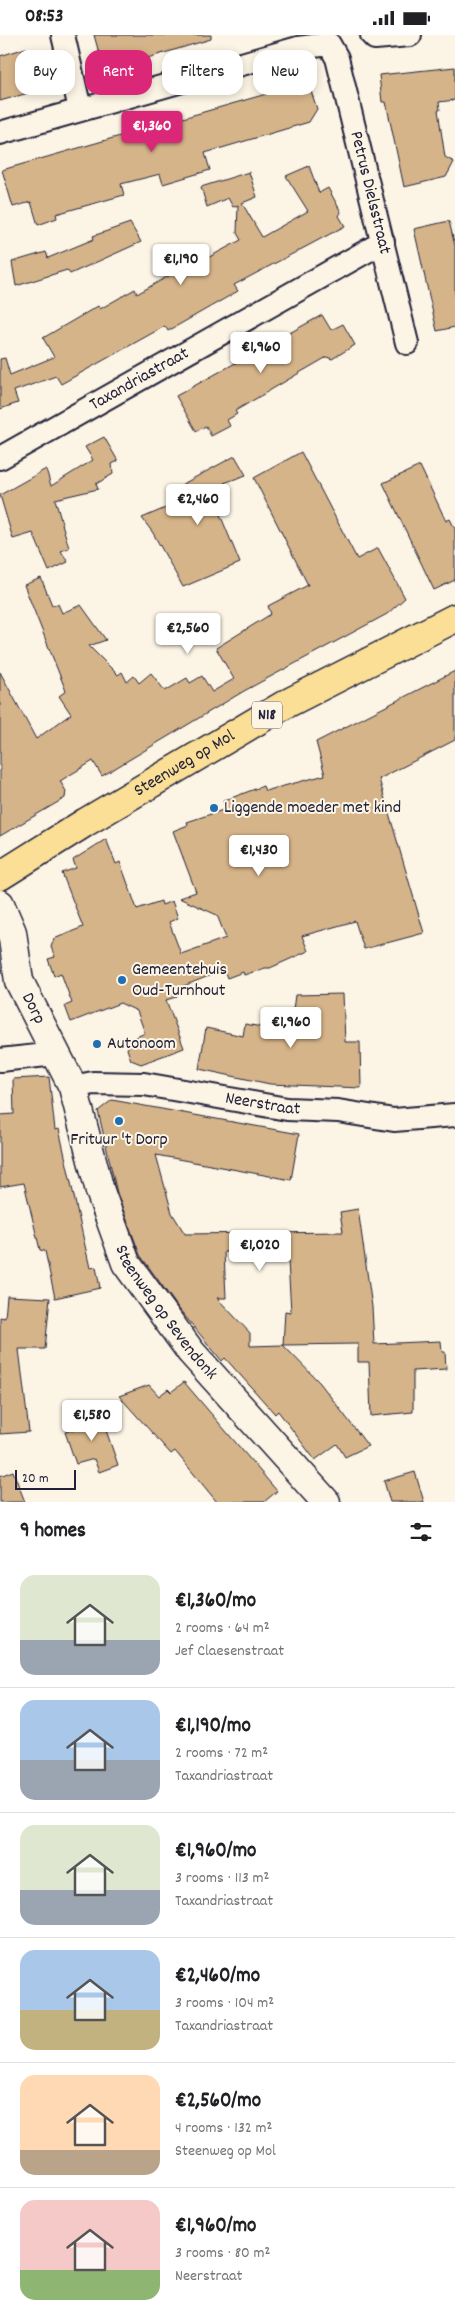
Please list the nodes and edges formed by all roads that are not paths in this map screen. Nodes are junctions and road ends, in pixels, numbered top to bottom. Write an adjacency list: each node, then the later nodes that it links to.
1 (63, 35): 4 (street)
2 (372, 35): 3 (street)
3 (410, 35)
4 (80, 109): 5 (street); 6 (street, Petrus Dielsstraat)
5 (0, 133)
6 (383, 242): 7 (street, Petrus Dielsstraat); 8 (street, Taxandriastraat)
7 (407, 343)
8 (0, 458)
9 (455, 618): 10 (main road, Steenweg op Mol / N18)
10 (0, 877)
11 (0, 904): 12 (street, Dorp)
12 (56, 1054): 13 (street); 14 (street, Dorp)
13 (0, 1060)
14 (73, 1087): 15 (street, Neerstraat); 16 (street, Steenweg op Sevendonk)
15 (455, 1115)
16 (326, 1502)

